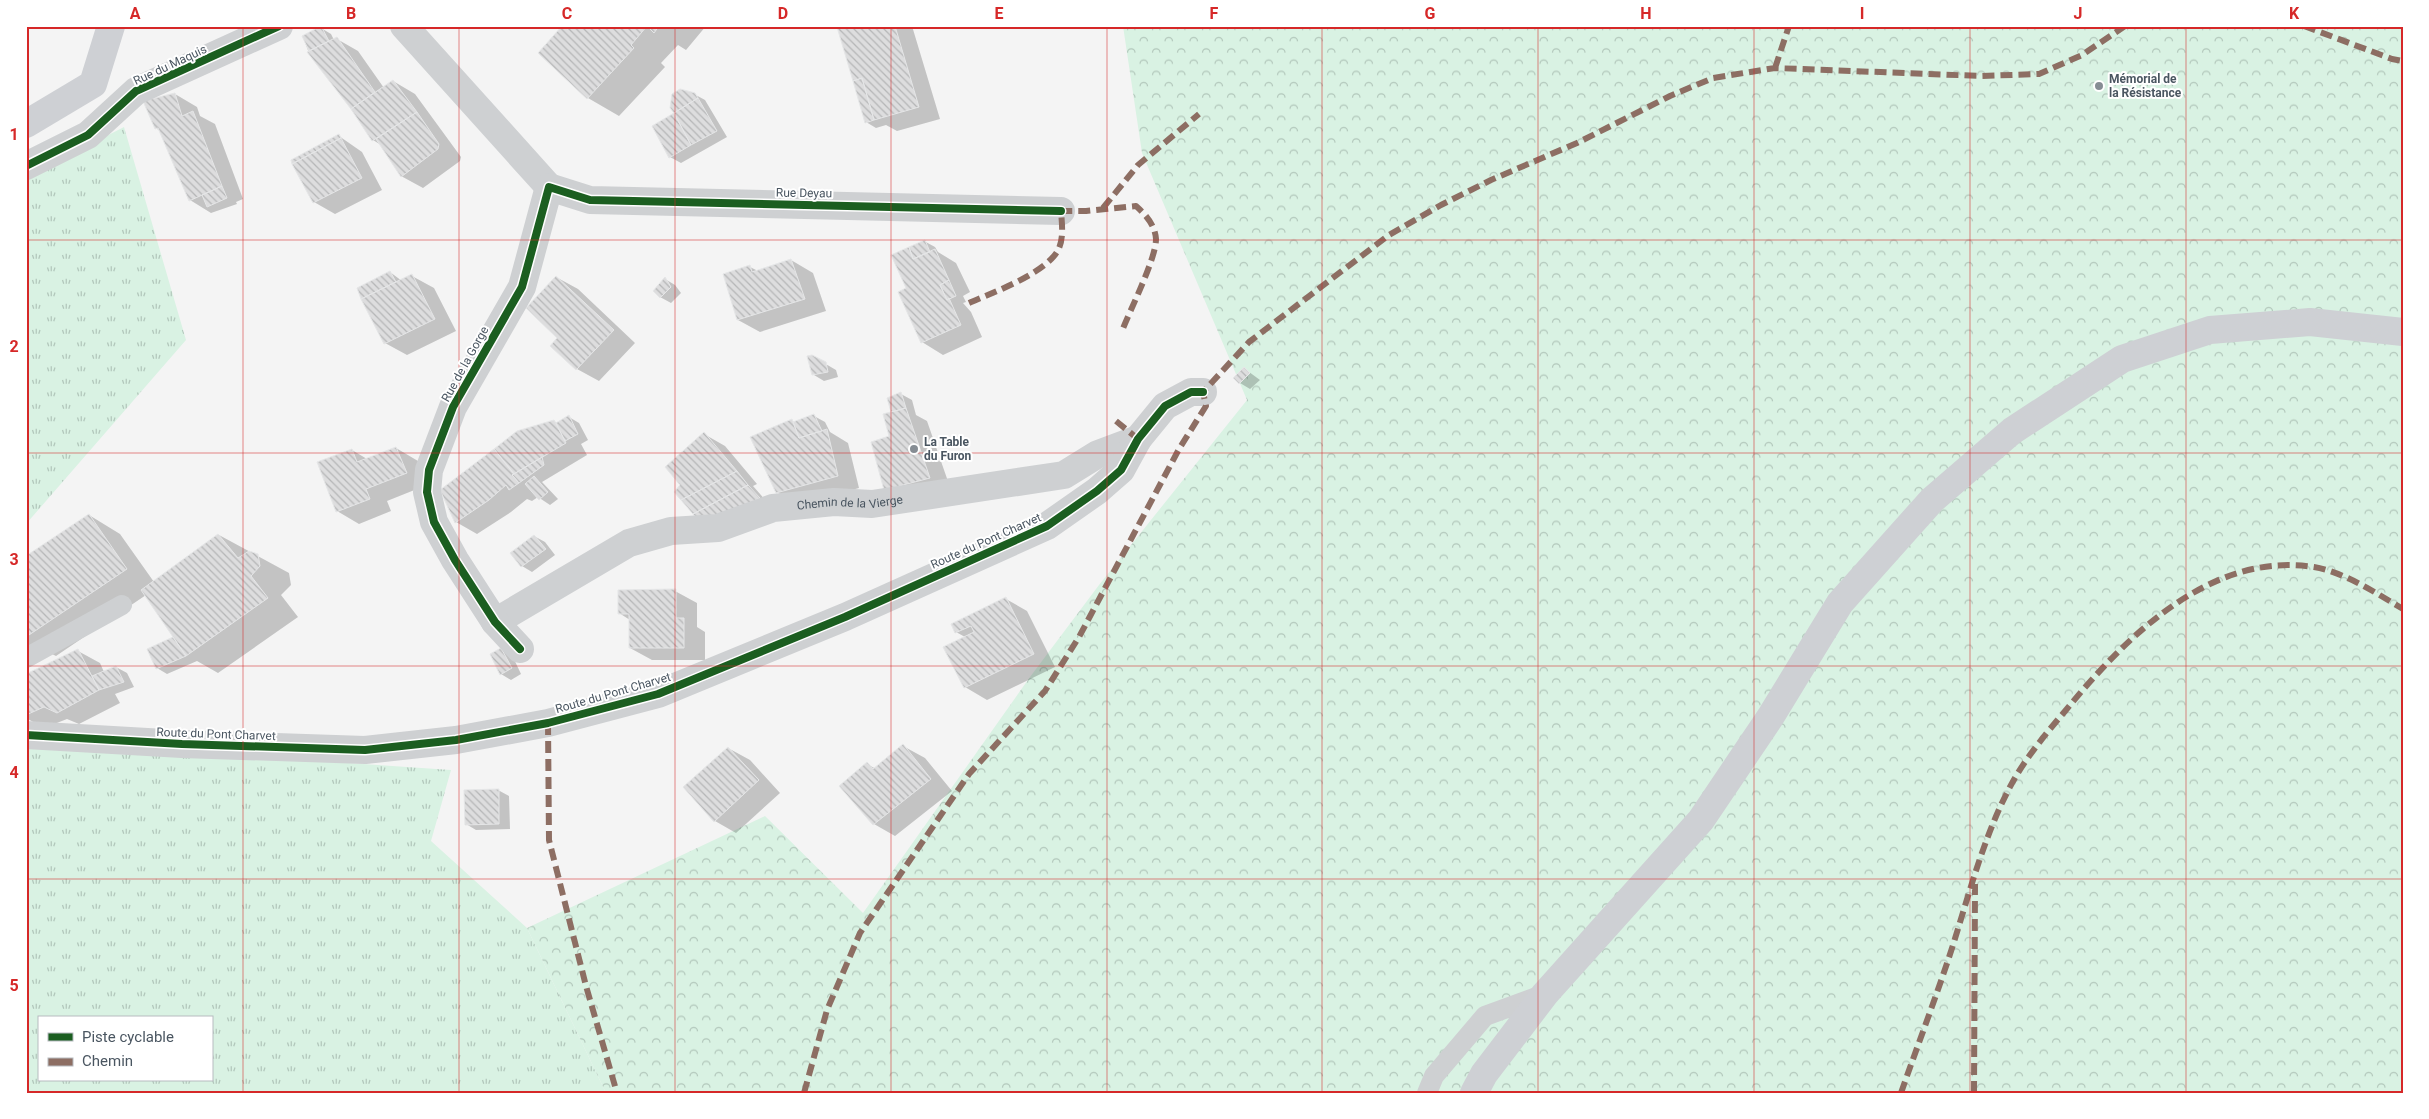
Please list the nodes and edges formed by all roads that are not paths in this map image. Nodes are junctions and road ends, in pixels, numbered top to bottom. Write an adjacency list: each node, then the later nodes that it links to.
1 (111, 26): 4 (main road)
2 (279, 26): 5 (street, Rue du Maquis)
3 (404, 26): 6 (street)
4 (26, 124)
5 (26, 166)
6 (549, 187): 7 (street, Rue Deyau); 12 (street, Rue de la Gorge)
7 (1061, 211)
8 (2403, 332): 16 (main road)
9 (1203, 392): 10 (street)
10 (1138, 439): 12 (street, Chemin de la Vierge); 15 (street, Route du Pont Charvet)
11 (122, 605): 14 (lane)
12 (495, 622): 13 (street, Rue de la Gorge)
13 (520, 649)
14 (26, 658)
15 (26, 735)
16 (1545, 994): 17 (lane); 18 (main road)
17 (1427, 1093)
18 (1474, 1093)

